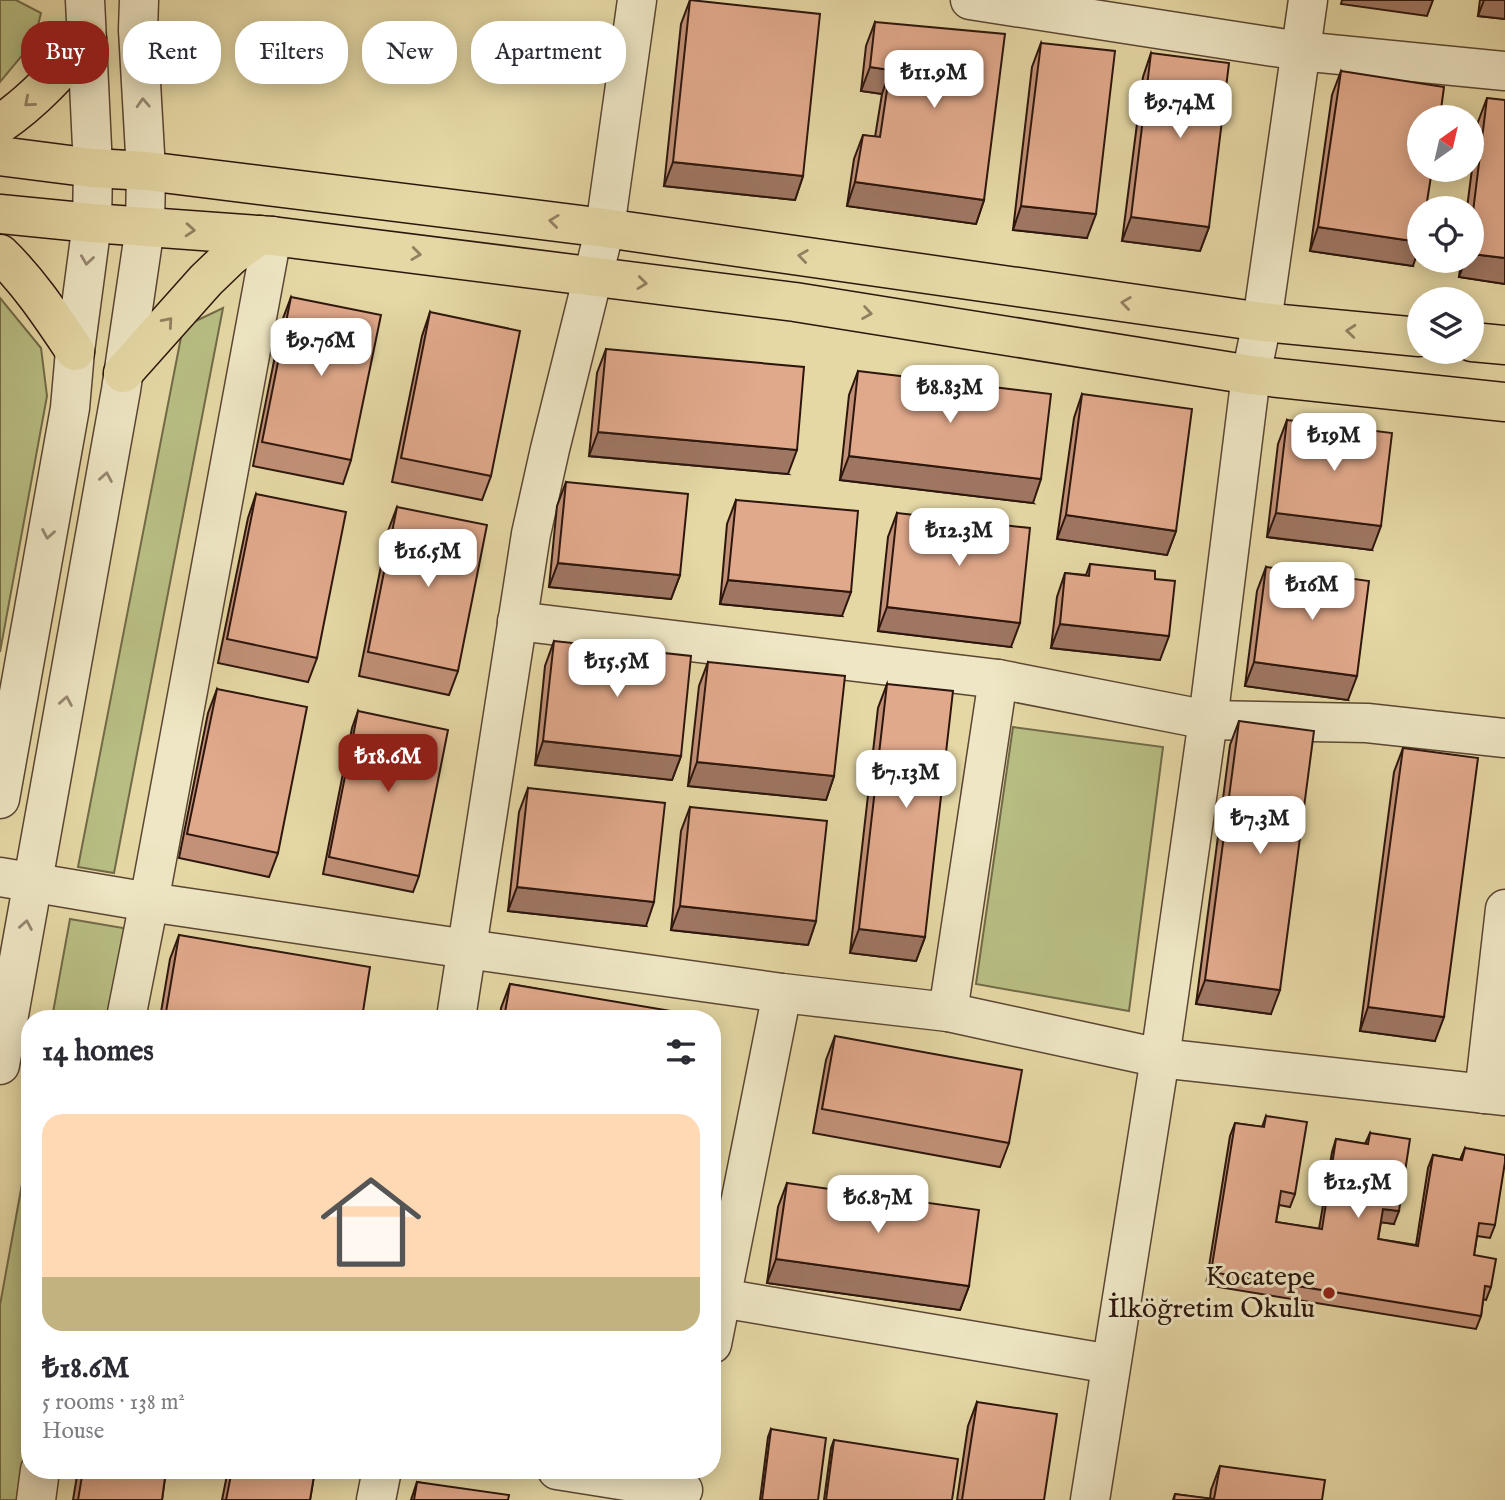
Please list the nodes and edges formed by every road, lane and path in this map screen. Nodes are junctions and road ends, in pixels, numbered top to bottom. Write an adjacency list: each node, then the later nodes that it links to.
1 (85, 0): 6 (street)
2 (139, 0): 14 (street, one-way to 2)
3 (637, 0): 18 (street)
4 (970, 0): 7 (street)
5 (1308, 0): 7 (street)
6 (86, 21)
7 (1300, 51): 8 (street); 22 (street)
8 (1505, 71)
9 (48, 84): 11 (main road, one-way to 11)
10 (89, 84): 13 (street)
11 (0, 124)
12 (0, 156): 13 (main road)
13 (93, 168): 14 (main road); 16 (street)
14 (146, 171): 17 (street); 18 (main road, one-way to 14)
15 (0, 214): 16 (main road)
16 (92, 223): 17 (main road); 26 (street, one-way to 26)
17 (145, 227): 19 (main road, one-way to 19); 27 (street)
18 (605, 228): 21 (street); 22 (main road, one-way to 18)
19 (266, 235): 21 (main road, one-way to 21); 27 (main road, one-way to 19); 36 (street)
20 (0, 254): 26 (main road)
21 (592, 277): 28 (main road, one-way to 28); 30 (street)
22 (1262, 322): 23 (main road, one-way to 22); 28 (street)
23 (1407, 336)
24 (1484, 343): 25 (main road)
25 (1505, 345)
26 (75, 351): 34 (street, one-way to 34)
27 (123, 373): 35 (street, one-way to 27)
28 (1251, 375): 29 (main road); 32 (street)
29 (1505, 402)
30 (517, 621): 31 (street); 38 (street)
31 (999, 678): 32 (street); 42 (street)
32 (1208, 720): 33 (street); 43 (street)
33 (1505, 738)
34 (0, 799)
35 (17, 880): 36 (street); 44 (street, one-way to 35)
36 (149, 902): 38 (street); 40 (street)
37 (1505, 909): 45 (street)
38 (467, 949): 39 (street); 41 (street)
39 (782, 993): 42 (street); 46 (street)
40 (128, 1010)
41 (457, 1010)
42 (948, 1012): 43 (street)
43 (1160, 1058): 45 (street); 47 (street)
44 (0, 1065)
45 (1494, 1095)
46 (721, 1298): 47 (street)
47 (1111, 1364): 54 (street)
48 (39, 1479): 52 (street)
49 (380, 1479): 53 (street)
50 (624, 1479): 51 (street)
51 (684, 1487)
52 (36, 1500)
53 (376, 1500)
54 (1090, 1500)

